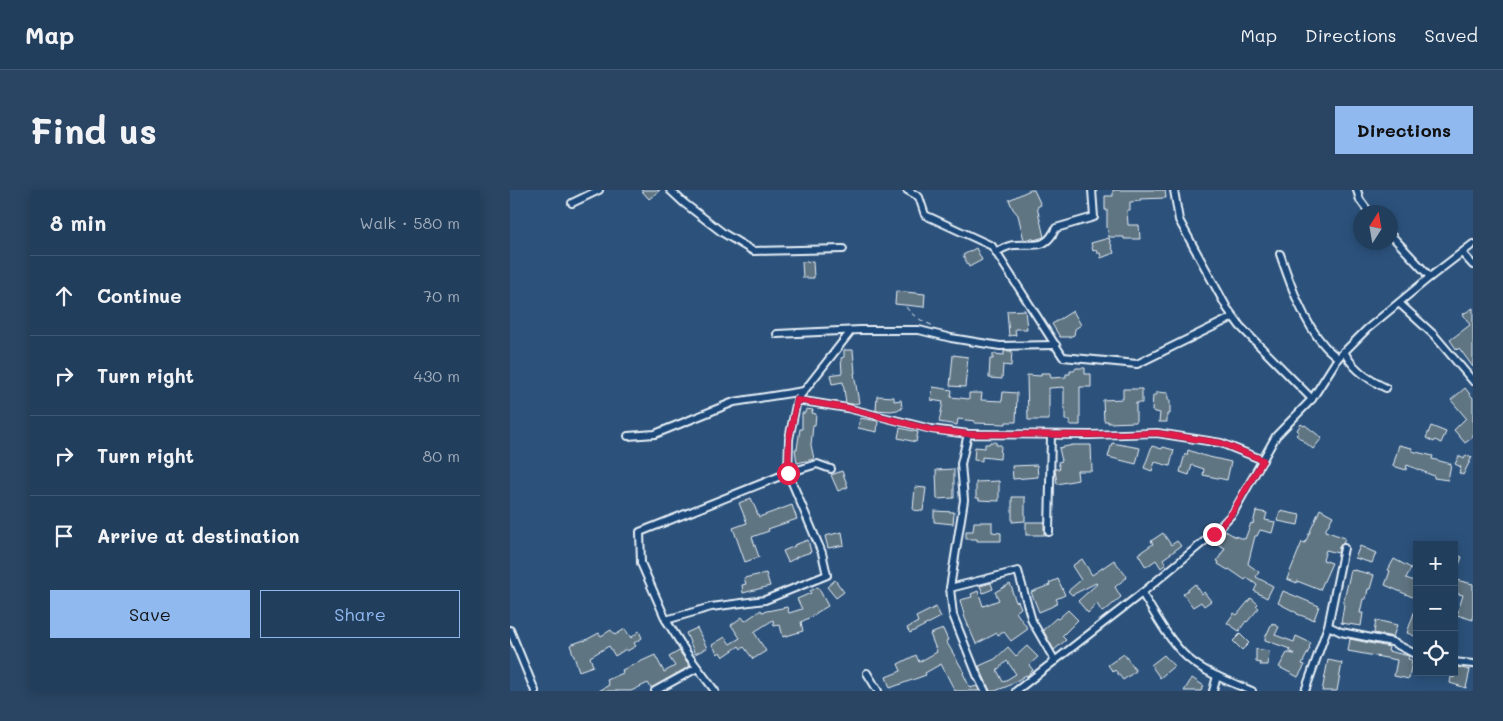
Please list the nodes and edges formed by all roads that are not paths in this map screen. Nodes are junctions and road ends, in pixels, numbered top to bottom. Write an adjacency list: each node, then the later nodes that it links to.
1 (599, 190): 7 (street)
2 (670, 190): 11 (street)
3 (907, 190): 12 (street)
4 (1092, 190): 12 (street)
5 (1174, 190): 18 (street)
6 (1357, 190): 8 (street)
7 (572, 203)
8 (1364, 205)
9 (1398, 243): 16 (street)
10 (1473, 244): 13 (street)
11 (843, 250)
12 (996, 252): 21 (street)
13 (1462, 253): 15 (street); 16 (street)
14 (1280, 254): 23 (street)
15 (1473, 265)
16 (1430, 277): 17 (street)
17 (1399, 303): 22 (street); 24 (street)
18 (1233, 317): 21 (street); 27 (street)
19 (851, 331): 20 (street); 21 (street); 26 (street)
20 (777, 334)
21 (1056, 345)
22 (1344, 351): 23 (street); 25 (street)
23 (1338, 358): 27 (street)
24 (1473, 381)
25 (1386, 388)
26 (804, 391): 28 (street); 31 (street)
27 (1312, 399): 32 (street)
28 (797, 400): 29 (street); 34 (street)
29 (968, 434): 30 (street); 37 (street)
30 (1051, 435): 32 (street); 35 (street)
31 (628, 436)
32 (1263, 460): 38 (street)
33 (831, 470): 34 (street)
34 (788, 473): 39 (street); 39 (street)
35 (1049, 532)
36 (1344, 548): 40 (street)
37 (950, 588): 43 (street); 53 (street)
38 (1142, 593): 43 (street); 48 (street)
39 (666, 620): 46 (street)
40 (1328, 626): 42 (street); 57 (street)
41 (510, 630): 49 (street)
42 (1413, 654)
43 (1055, 660): 54 (street)
44 (1458, 662): 45 (street)
45 (1473, 664)
46 (697, 668): 50 (street); 51 (street)
47 (867, 673): 52 (street)
48 (1217, 676): 55 (street); 56 (street)
49 (535, 691)
50 (655, 691)
51 (715, 691)
52 (878, 691)
53 (985, 691)
54 (1016, 691)
55 (1213, 691)
56 (1252, 691)
57 (1305, 691)

